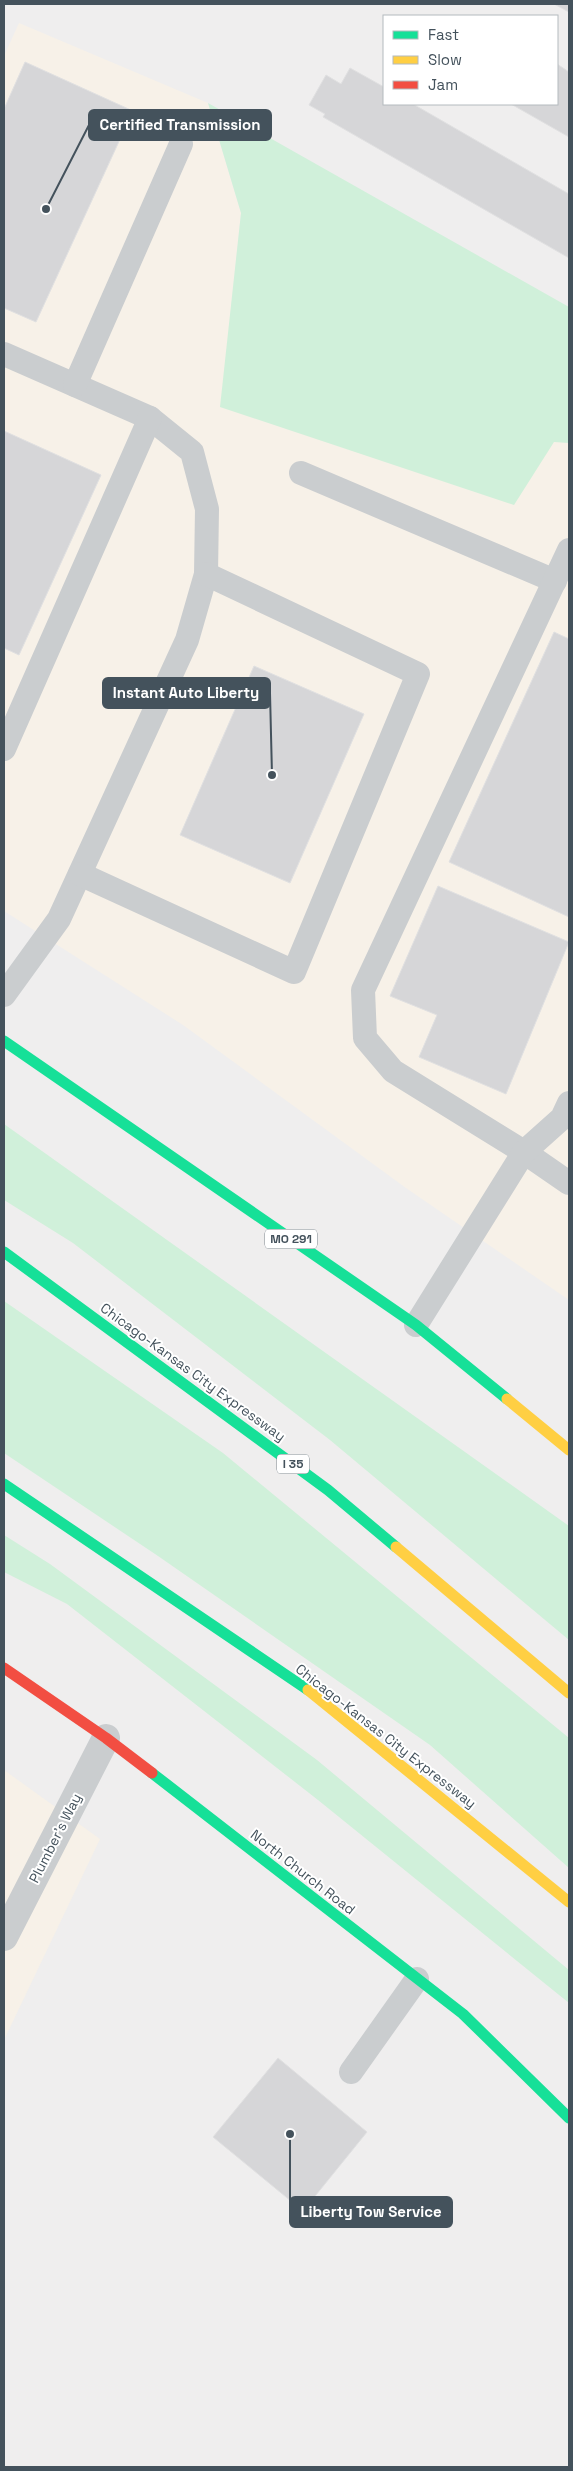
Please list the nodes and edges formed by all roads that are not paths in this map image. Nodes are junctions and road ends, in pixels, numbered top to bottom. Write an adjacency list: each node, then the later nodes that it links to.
1 (181, 144): 3 (lane)
2 (4, 354): 3 (lane)
3 (75, 385): 4 (lane)
4 (150, 418): 7 (lane); 9 (lane)
5 (301, 473): 8 (lane)
6 (569, 550): 8 (lane)
7 (206, 574): 10 (lane); 10 (lane)
8 (555, 581): 14 (lane)
9 (4, 749)
10 (80, 874): 11 (lane)
11 (4, 995)
12 (4, 1040): 17 (main road, MO 291)
13 (569, 1103): 14 (lane)
14 (524, 1152): 15 (lane); 17 (lane)
15 (569, 1184)
16 (4, 1252): 21 (main road, Chicago-Kansas City Expressway / I 35)
17 (416, 1325): 18 (main road, MO 291)
18 (569, 1450)
19 (4, 1484): 23 (main road, Chicago-Kansas City Expressway)
20 (4, 1668): 22 (main road, North Church Road)
21 (569, 1693)
22 (106, 1738): 24 (street, Plumber's Way); 25 (main road, North Church Road)
23 (569, 1902)
24 (4, 1937)
25 (417, 1979): 26 (lane); 27 (main road, North Church Road)
26 (351, 2072)
27 (569, 2118)

